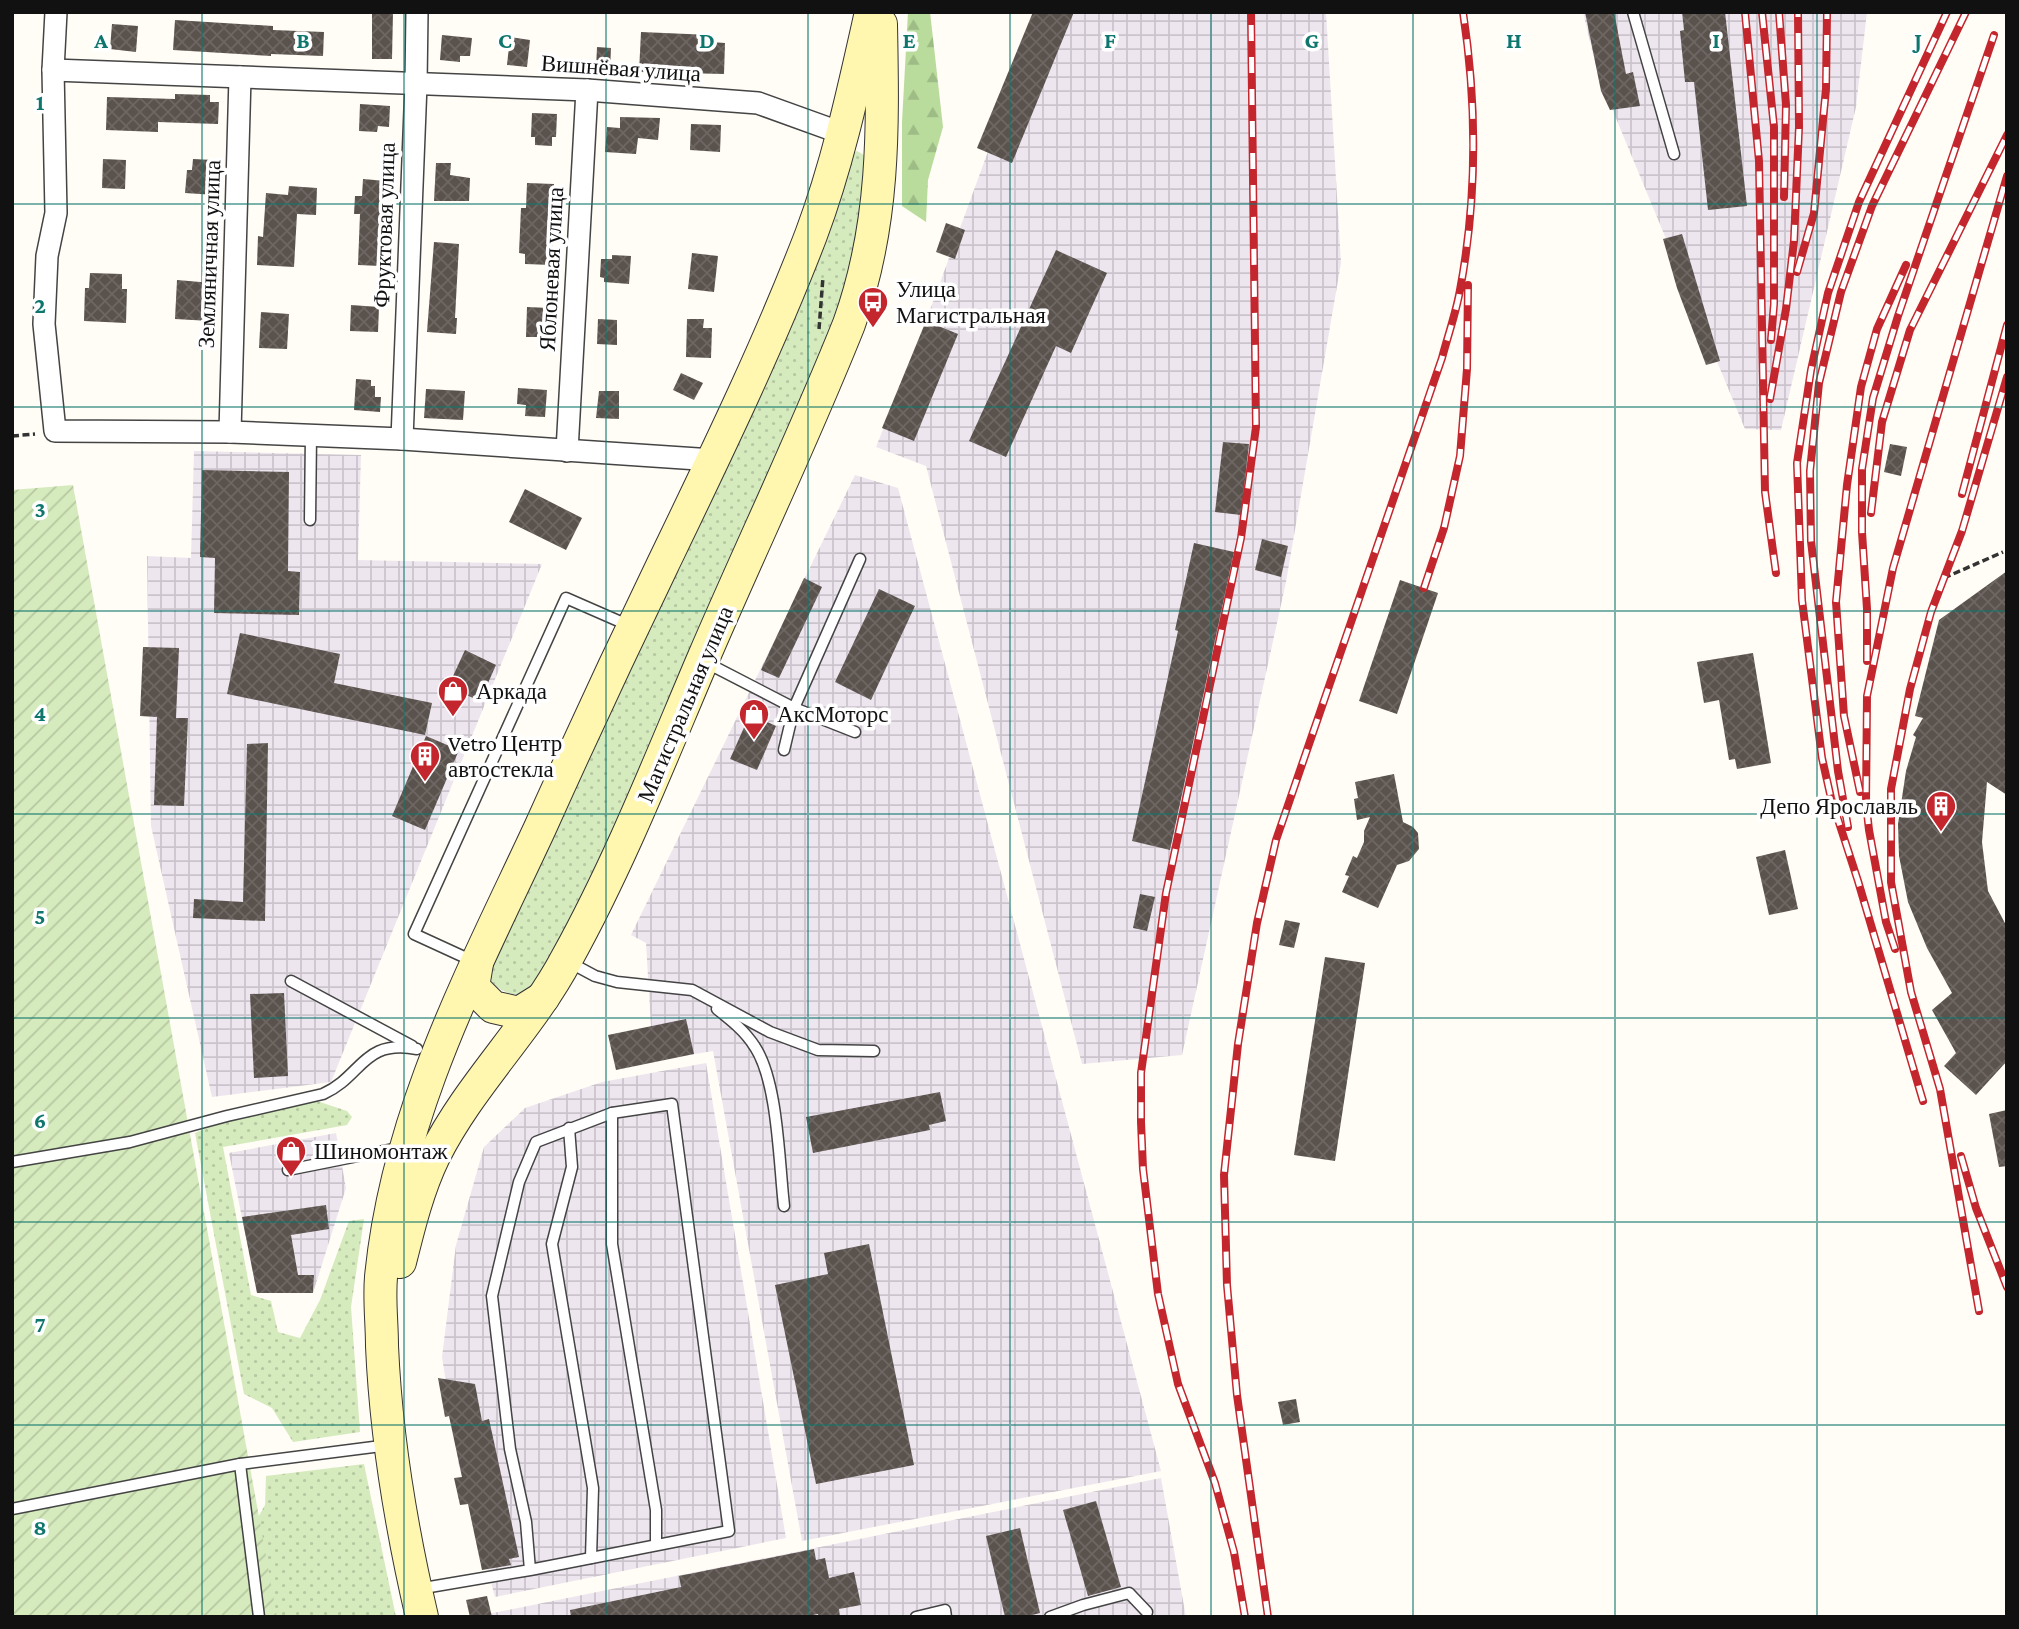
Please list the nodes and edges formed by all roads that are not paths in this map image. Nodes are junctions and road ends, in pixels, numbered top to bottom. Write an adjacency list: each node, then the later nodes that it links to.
1 (56, 12): 6 (street)
2 (416, 12): 8 (street, Фруктовая улица)
3 (871, 12): 10 (main road, Магистральная улица)
4 (881, 12): 11 (main road, Магистральная улица)
5 (1633, 12): 12 (lane)
6 (53, 70): 7 (street, Вишнёвая улица); 13 (street)
7 (240, 77): 8 (street, Вишнёвая улица); 13 (street, Земляничная улица)
8 (416, 83): 9 (street, Вишнёвая улица); 15 (street, Фруктовая улица)
9 (587, 90): 10 (street, Вишнёвая улица); 16 (street, Яблоневая улица)
10 (844, 134): 11 (main road); 17 (main road, Магистральная улица)
11 (883, 137): 21 (main road, Магистральная улица)
12 (1674, 154)
13 (230, 432): 14 (street)
14 (311, 435): 15 (street); 18 (lane)
15 (402, 439): 16 (street)
16 (567, 451): 17 (street)
17 (713, 460): 20 (main road, Магистральная улица)
18 (310, 520)
19 (860, 559): 22 (lane)
20 (632, 628): 26 (main road, Магистральная улица); 26 (lane)
21 (702, 661): 22 (lane); 25 (main road, Магистральная улица)
22 (794, 708): 23 (lane); 24 (lane)
23 (855, 732)
24 (785, 750)
25 (566, 960): 28 (lane); 29 (main road, Магистральная улица)
26 (477, 963): 29 (main road); 31 (main road, Магистральная улица)
27 (291, 981): 31 (lane)
28 (692, 990): 30 (lane); 37 (lane)
29 (544, 998): 34 (main road, Магистральная улица)
30 (874, 1051)
31 (426, 1053): 34 (main road, Магистральная улица); 35 (lane)
32 (612, 1113): 33 (lane); 41 (lane); 41 (lane)
33 (569, 1128): 42 (lane); 43 (lane)
34 (419, 1153): 36 (lane); 38 (main road, Магистральная улица)
35 (12, 1162)
36 (289, 1170)
37 (784, 1206)
38 (389, 1445): 39 (lane); 44 (main road, Магистральная улица)
39 (240, 1464): 40 (lane); 46 (lane)
40 (12, 1509)
41 (656, 1545): 42 (lane)
42 (591, 1558): 43 (lane)
43 (530, 1570): 44 (lane)
44 (419, 1603)
45 (1146, 1612): 49 (lane)
46 (259, 1617)
47 (916, 1617): 48 (lane)
48 (946, 1617)
49 (1050, 1617)

